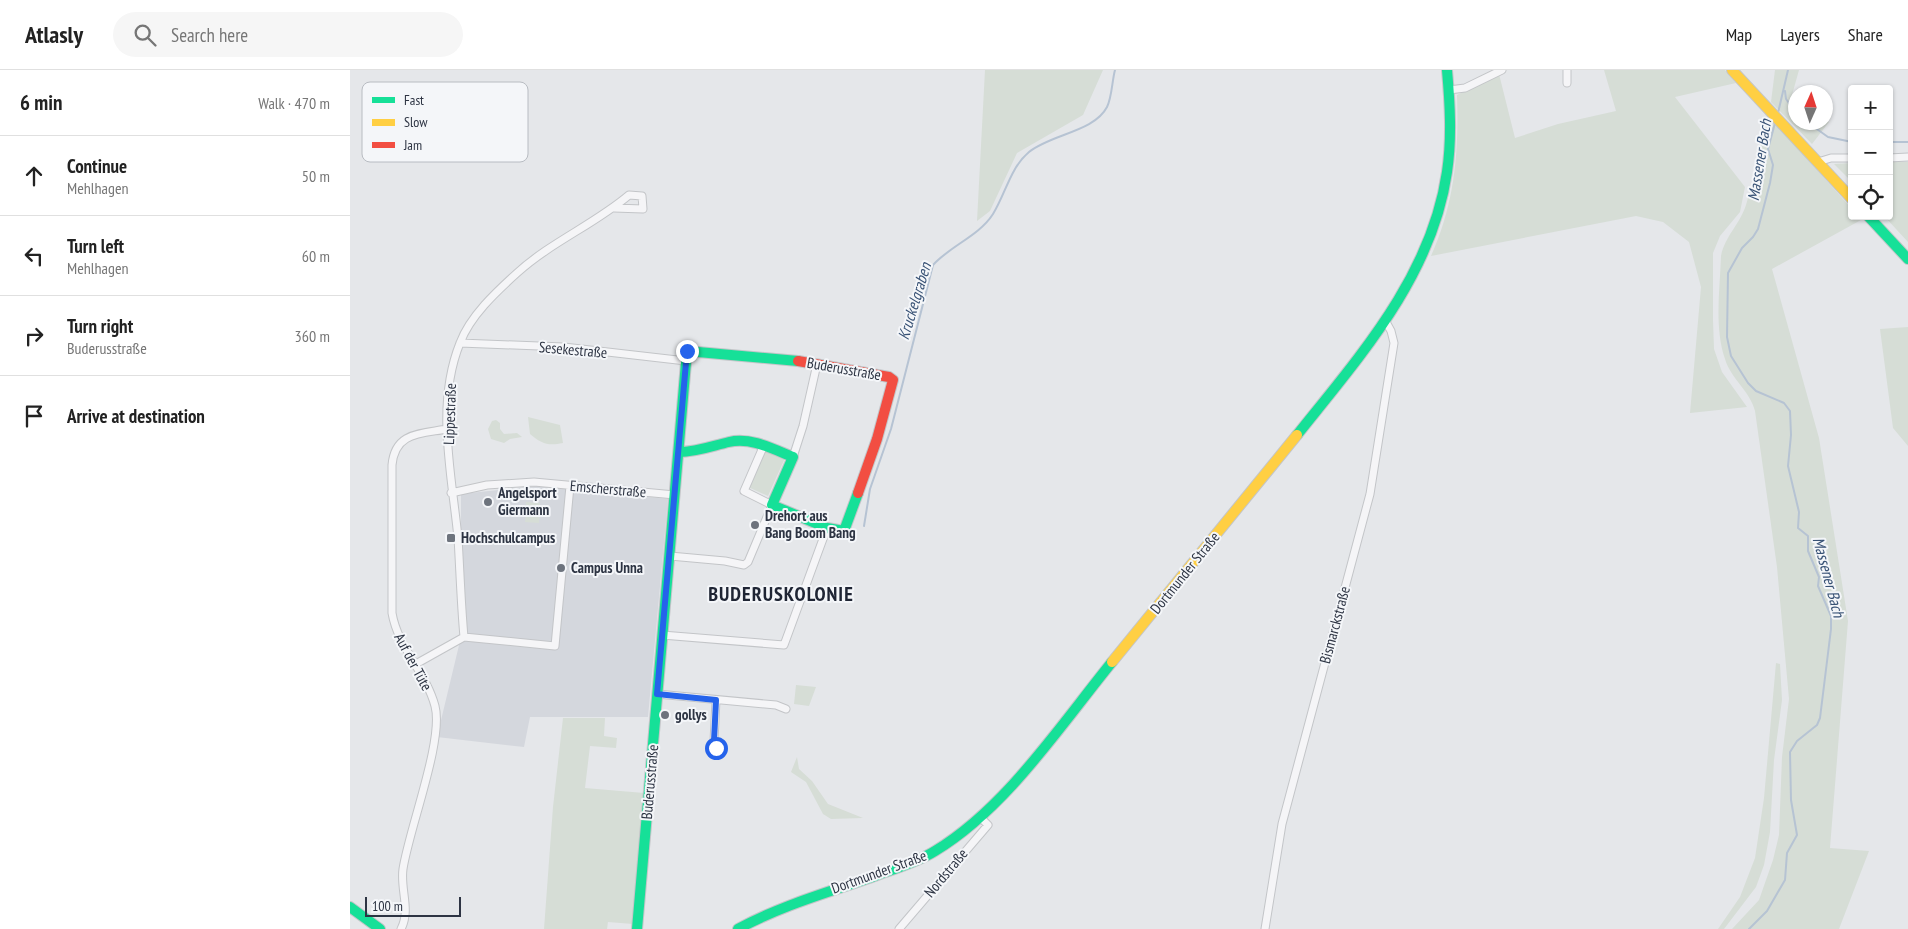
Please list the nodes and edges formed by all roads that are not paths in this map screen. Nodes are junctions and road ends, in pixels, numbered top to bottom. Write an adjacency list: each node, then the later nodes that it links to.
1 (1447, 70): 6 (street, Dortmunder Straße)
2 (1502, 70): 6 (street)
3 (1568, 70): 5 (street)
4 (1732, 70): 10 (street)
5 (1567, 83)
6 (1449, 90): 15 (street, Dortmunder Straße)
7 (1908, 157): 9 (street)
8 (1848, 158): 10 (street)
9 (1893, 158)
10 (1818, 162): 11 (street)
11 (1848, 194)
12 (614, 208): 16 (street, Lippestraße)
13 (1872, 220): 14 (street)
14 (1908, 259)
15 (1386, 322): 36 (street, Dortmunder Straße); 43 (street, Bismarckstraße)
16 (460, 343): 17 (street, Sesekestraße); 19 (street, Lippestraße)
17 (686, 361): 18 (street, Buderusstraße); 21 (street, Buderusstraße)
18 (817, 364): 22 (street); 27 (street, Buderusstraße)
19 (447, 429): 24 (street, Lippestraße); 31 (street, Auf der Tüte)
20 (764, 445): 21 (street); 22 (street); 26 (street)
21 (679, 452): 25 (street, Buderusstraße)
22 (793, 458): 26 (street)
23 (570, 486): 24 (street, Emscherstraße); 25 (street, Emscherstraße); 30 (street)
24 (452, 493): 30 (street, Lippestraße)
25 (675, 495): 28 (street, Buderusstraße)
26 (772, 505): 27 (street); 28 (street)
27 (827, 528): 29 (street)
28 (670, 556): 29 (street, Buderusstraße)
29 (662, 635): 32 (street, Buderusstraße)
30 (464, 637): 31 (street)
31 (414, 665): 39 (street, Auf der Tüte)
32 (657, 694): 33 (street); 40 (street, Buderusstraße)
33 (716, 700): 34 (street); 35 (street)
34 (786, 709)
35 (716, 748)
36 (981, 818): 41 (street, Dortmunder Straße); 42 (street, Nordstraße)
37 (350, 907): 38 (street)
38 (380, 929)
39 (401, 929)
40 (637, 929)
41 (738, 929)
42 (899, 929)
43 (1265, 929)

